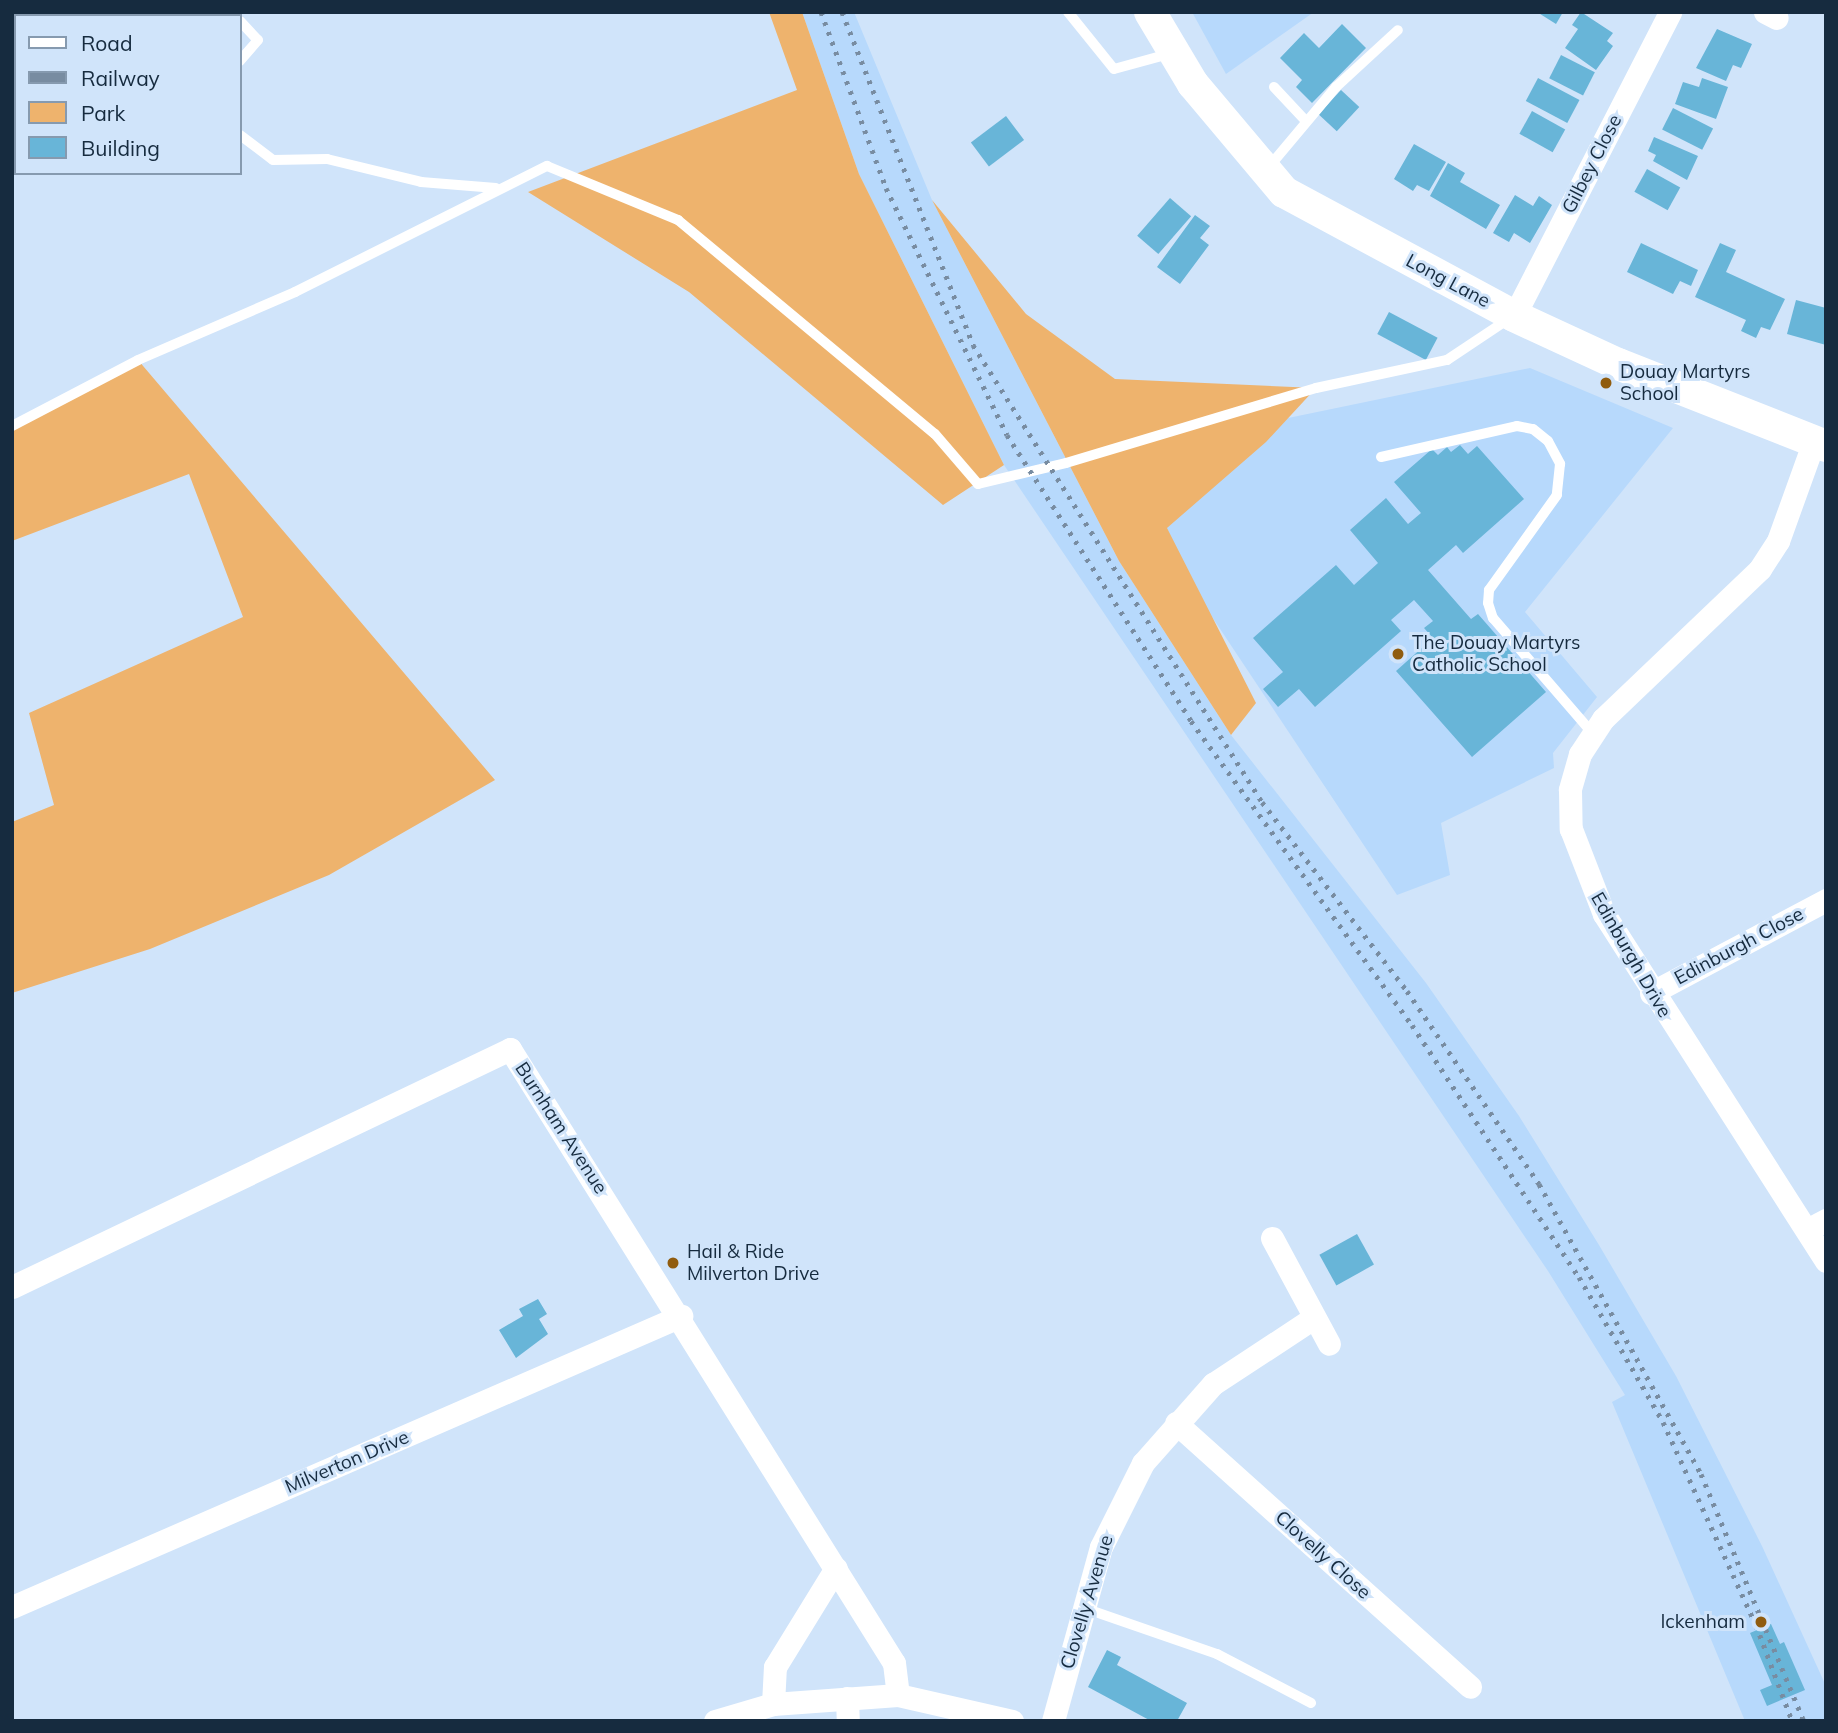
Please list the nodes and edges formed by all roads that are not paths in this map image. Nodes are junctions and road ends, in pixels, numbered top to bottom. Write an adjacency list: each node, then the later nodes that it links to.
1 (1068, 12): 6 (lane)
2 (1150, 12): 6 (main road, Long Lane)
3 (1670, 12): 13 (street, Gilbey Close)
4 (242, 23): 7 (lane)
5 (1398, 30): 9 (lane)
6 (1174, 53): 11 (main road, Long Lane)
7 (242, 59)
8 (1274, 87): 9 (lane)
9 (1306, 120): 11 (lane)
10 (242, 137): 12 (lane)
11 (1266, 171): 13 (main road, Long Lane)
12 (499, 188): 13 (lane); 14 (lane)
13 (1514, 316): 15 (main road, Long Lane)
14 (12, 426)
15 (1820, 444): 17 (street, Edinburgh Drive)
16 (1381, 457): 17 (lane)
17 (1593, 734): 19 (street, Edinburgh Drive)
18 (1826, 900): 19 (street, Edinburgh Close)
19 (1651, 993): 20 (street, Edinburgh Drive)
20 (1816, 1225): 22 (street, Edinburgh Drive)
21 (1272, 1237): 25 (street)
22 (1826, 1261)
23 (12, 1287): 24 (street, Burnham Avenue)
24 (681, 1317): 28 (street, Burnham Avenue); 29 (street, Milverton Drive)
25 (1312, 1319): 26 (street); 27 (street, Clovelly Avenue)
26 (1329, 1344)
27 (1176, 1423): 30 (street, Clovelly Avenue); 31 (street, Clovelly Close)
28 (836, 1568): 32 (street, Burnham Avenue); 34 (street)
29 (12, 1606)
30 (1084, 1608): 33 (lane); 38 (street, Clovelly Avenue)
31 (1470, 1687)
32 (898, 1695): 35 (street); 37 (street)
33 (1311, 1703)
34 (773, 1704): 35 (street); 36 (street)
35 (848, 1709)
36 (715, 1721)
37 (1012, 1721)
38 (1053, 1721)

